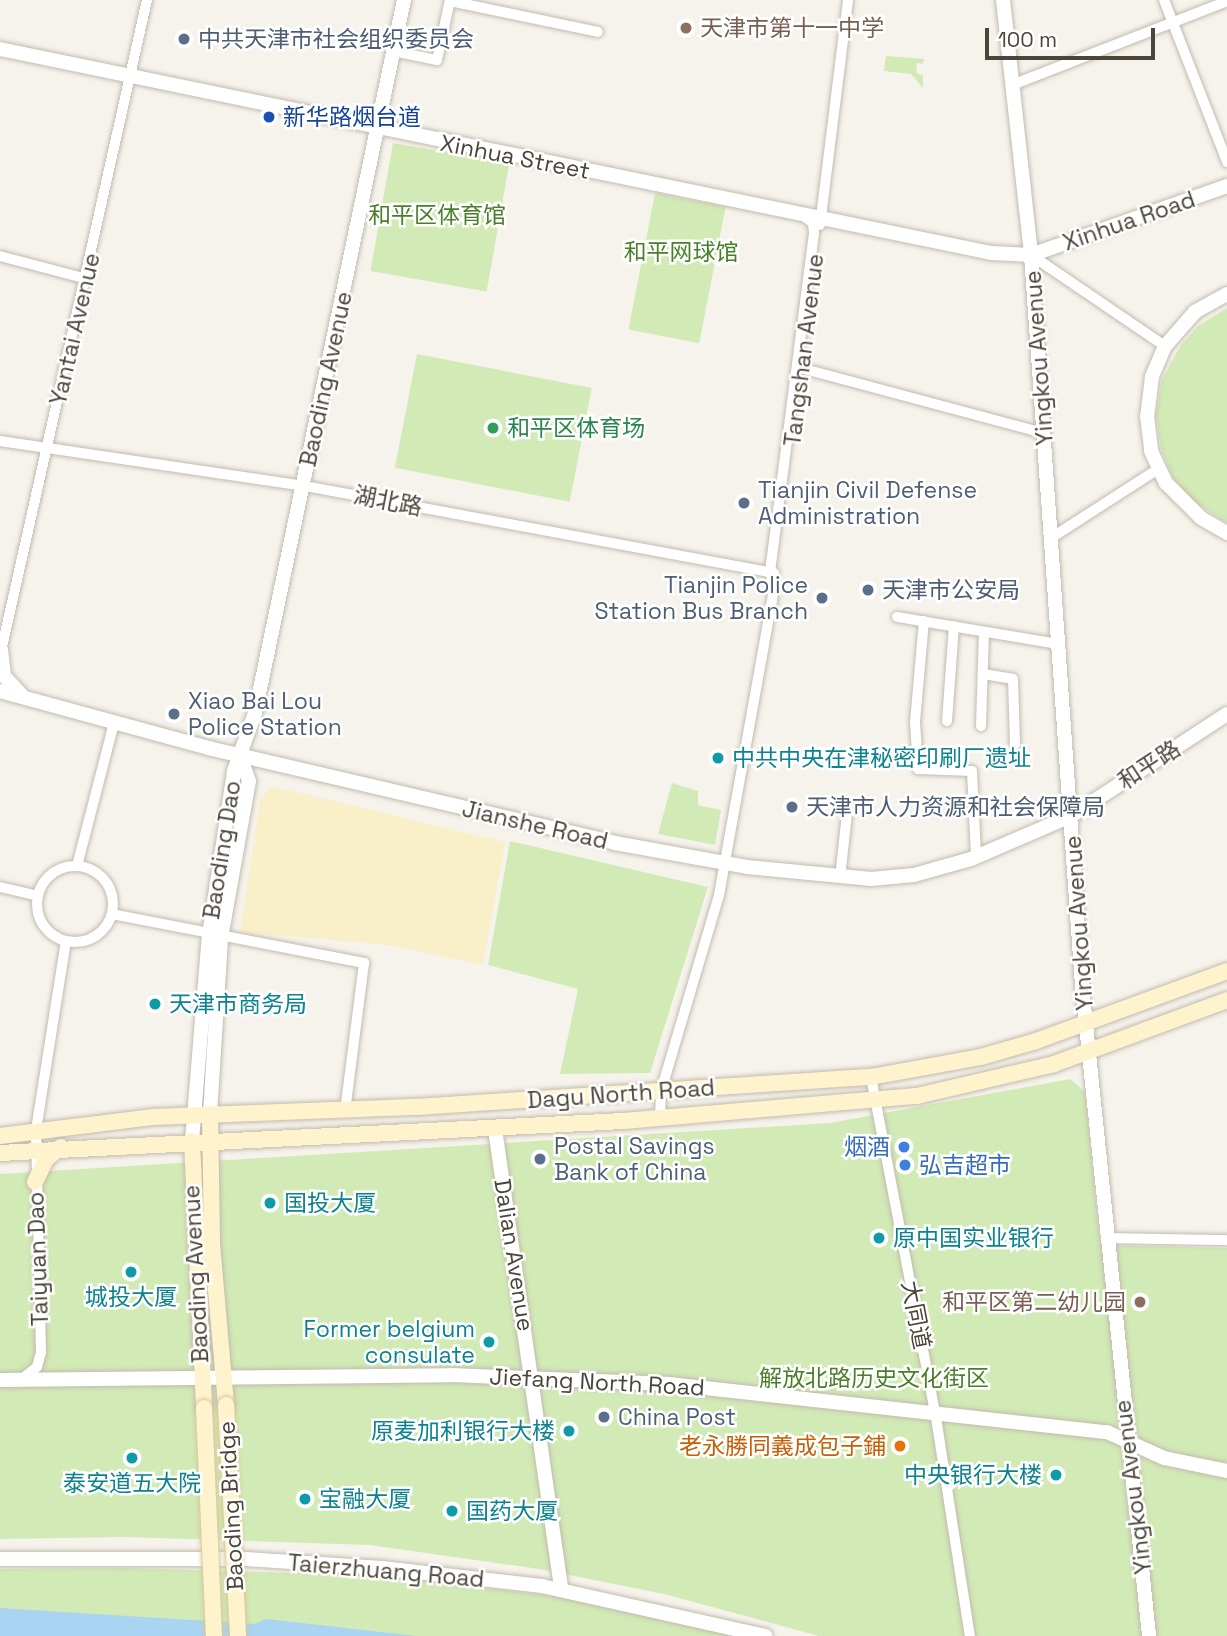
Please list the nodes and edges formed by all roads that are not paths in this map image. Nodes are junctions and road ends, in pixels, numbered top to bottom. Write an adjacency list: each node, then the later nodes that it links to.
1 (147, 0): 12 (street, Yantai Avenue)
2 (404, 0): 10 (street, Baoding Avenue)
3 (450, 0): 9 (street); 10 (street)
4 (848, 0): 18 (street, Tangshan Avenue)
5 (1003, 0): 13 (street, Yingkou Avenue)
6 (1164, 0): 8 (street)
7 (1227, 1): 8 (street)
8 (1173, 23): 13 (street); 15 (street)
9 (598, 32)
10 (393, 51): 14 (street, Baoding Avenue)
11 (1, 52): 12 (street, Xinhua Street)
12 (131, 76): 14 (street, Xinhua Street); 21 (street, Yantai Avenue)
13 (1012, 85): 19 (street, Yingkou Avenue)
14 (377, 130): 17 (street, Xinhua Street); 29 (street, Baoding Avenue)
15 (1227, 162)
16 (1227, 186): 19 (street, Xinhua Road)
17 (800, 214): 18 (street, Xinhua Street); 24 (street, Tangshan Avenue)
18 (821, 219): 19 (street, Xinhua Street); 24 (street, Tangshan Avenue)
19 (1031, 255): 23 (street); 25 (street, Yingkou Avenue)
20 (0, 256): 21 (street)
21 (87, 279): 27 (street, Yantai Avenue)
22 (1227, 293): 23 (street)
23 (1165, 346): 28 (street)
24 (799, 368): 25 (street); 32 (street, Tangshan Avenue)
25 (1044, 433): 31 (street, Yingkou Avenue)
26 (0, 441): 27 (street, 湖北路)
27 (47, 448): 29 (street, 湖北路); 38 (street, Yantai Avenue)
28 (1158, 469): 30 (street); 31 (street)
29 (305, 486): 32 (street, 湖北路); 47 (street, Baoding Avenue)
30 (1227, 533)
31 (1051, 538): 37 (street, Yingkou Avenue)
32 (772, 573): 51 (street, Tangshan Avenue)
33 (897, 617): 34 (street)
34 (924, 621): 35 (street); 50 (street)
35 (954, 626): 36 (street); 43 (street)
36 (984, 632): 37 (street); 39 (street)
37 (1058, 644): 49 (street, Yingkou Avenue)
38 (1, 653): 41 (street)
39 (983, 674): 45 (street); 46 (street)
40 (0, 691): 41 (street, Jianshe Road)
41 (33, 701): 44 (street, Jianshe Road)
42 (1227, 714): 49 (street, 和平路)
43 (947, 721)
44 (114, 723): 47 (street, Jianshe Road); 52 (street)
45 (981, 726)
46 (1015, 744)
47 (240, 756): 51 (street, Jianshe Road); 57 (street, Baoding Dao)
48 (847, 814): 53 (street)
49 (1071, 816): 50 (street, Jianshe Road); 61 (street, Yingkou Avenue)
50 (976, 857): 53 (street, Jianshe Road)
51 (725, 863): 53 (street, Jianshe Road); 64 (street, Tangshan Avenue)
52 (77, 866): 55 (street); 56 (street)
53 (840, 878)
54 (0, 887): 55 (street)
55 (38, 896): 58 (street)
56 (112, 914): 57 (street); 58 (street)
57 (215, 937): 66 (street); 67 (street, Baoding Dao); 69 (street, Baoding Dao)
58 (66, 941): 73 (street, Taiyuan Dao)
59 (1227, 971): 61 (main road, Dagu North Road)
60 (1227, 1000): 62 (main road, Dagu North Road)
61 (1086, 1023): 62 (street, Yingkou Avenue); 63 (main road, Dagu North Road)
62 (1090, 1051): 65 (main road, Dagu North Road); 82 (street, Yingkou Avenue)
63 (872, 1077): 64 (main road, Dagu North Road); 65 (street, 大同道)
64 (661, 1091): 66 (main road, Dagu North Road); 71 (street, Tangshan Avenue)
65 (876, 1100): 71 (main road, Dagu North Road); 91 (street, 大同道)
66 (345, 1111): 68 (main road, Dagu North Road)
67 (210, 1114): 68 (main road, Dagu North Road); 69 (main road, Dagu North Road); 75 (main road)
68 (250, 1114): 75 (main road)
69 (192, 1115): 70 (main road, Dagu North Road); 75 (street, Baoding Dao)
70 (152, 1117): 73 (main road, Dagu North Road); 75 (main road)
71 (660, 1118): 72 (main road, Dagu North Road)
72 (495, 1129): 76 (main road, Dagu North Road); 87 (street, Dalian Avenue)
73 (36, 1130): 74 (main road, Dagu North Road); 78 (street, Taiyuan Dao)
74 (0, 1136)
75 (200, 1139): 76 (main road, Dagu North Road); 77 (main road, Dagu North Road); 80 (main road)
76 (242, 1139): 80 (main road)
77 (64, 1146): 78 (main road, Dagu North Road); 81 (main road)
78 (36, 1148): 79 (main road, Dagu North Road); 81 (street, Taiyuan Dao)
79 (0, 1153)
80 (200, 1181): 85 (main road, Baoding Avenue); 86 (main road, Baoding Avenue)
81 (36, 1182): 88 (street, Taiyuan Dao)
82 (1109, 1238): 83 (street); 92 (street, Yingkou Avenue)
83 (1227, 1240)
84 (171, 1377): 85 (street, Jiefang North Road); 88 (street, Jiefang North Road); 90 (street)
85 (201, 1377): 86 (street, Jiefang North Road); 90 (main road, Baoding Avenue)
86 (223, 1377): 87 (street, Jiefang North Road); 97 (main road, Baoding Bridge, bridge)
87 (533, 1377): 91 (street, Jiefang North Road); 95 (street, Dalian Avenue)
88 (21, 1379): 89 (street, Jiefang North Road)
89 (0, 1380)
90 (204, 1408): 96 (main road, Baoding Bridge, bridge)
91 (935, 1411): 92 (street, Jiefang North Road); 99 (street, 大同道)
92 (1131, 1442): 93 (street, Jiefang North Road); 100 (street, Yingkou Avenue)
93 (1227, 1471)
94 (0, 1559): 95 (street, Taierzhuang Road)
95 (561, 1589): 98 (street, Taierzhuang Road)
96 (214, 1636)
97 (238, 1636)
98 (765, 1636)
99 (970, 1636)
100 (1149, 1636)

